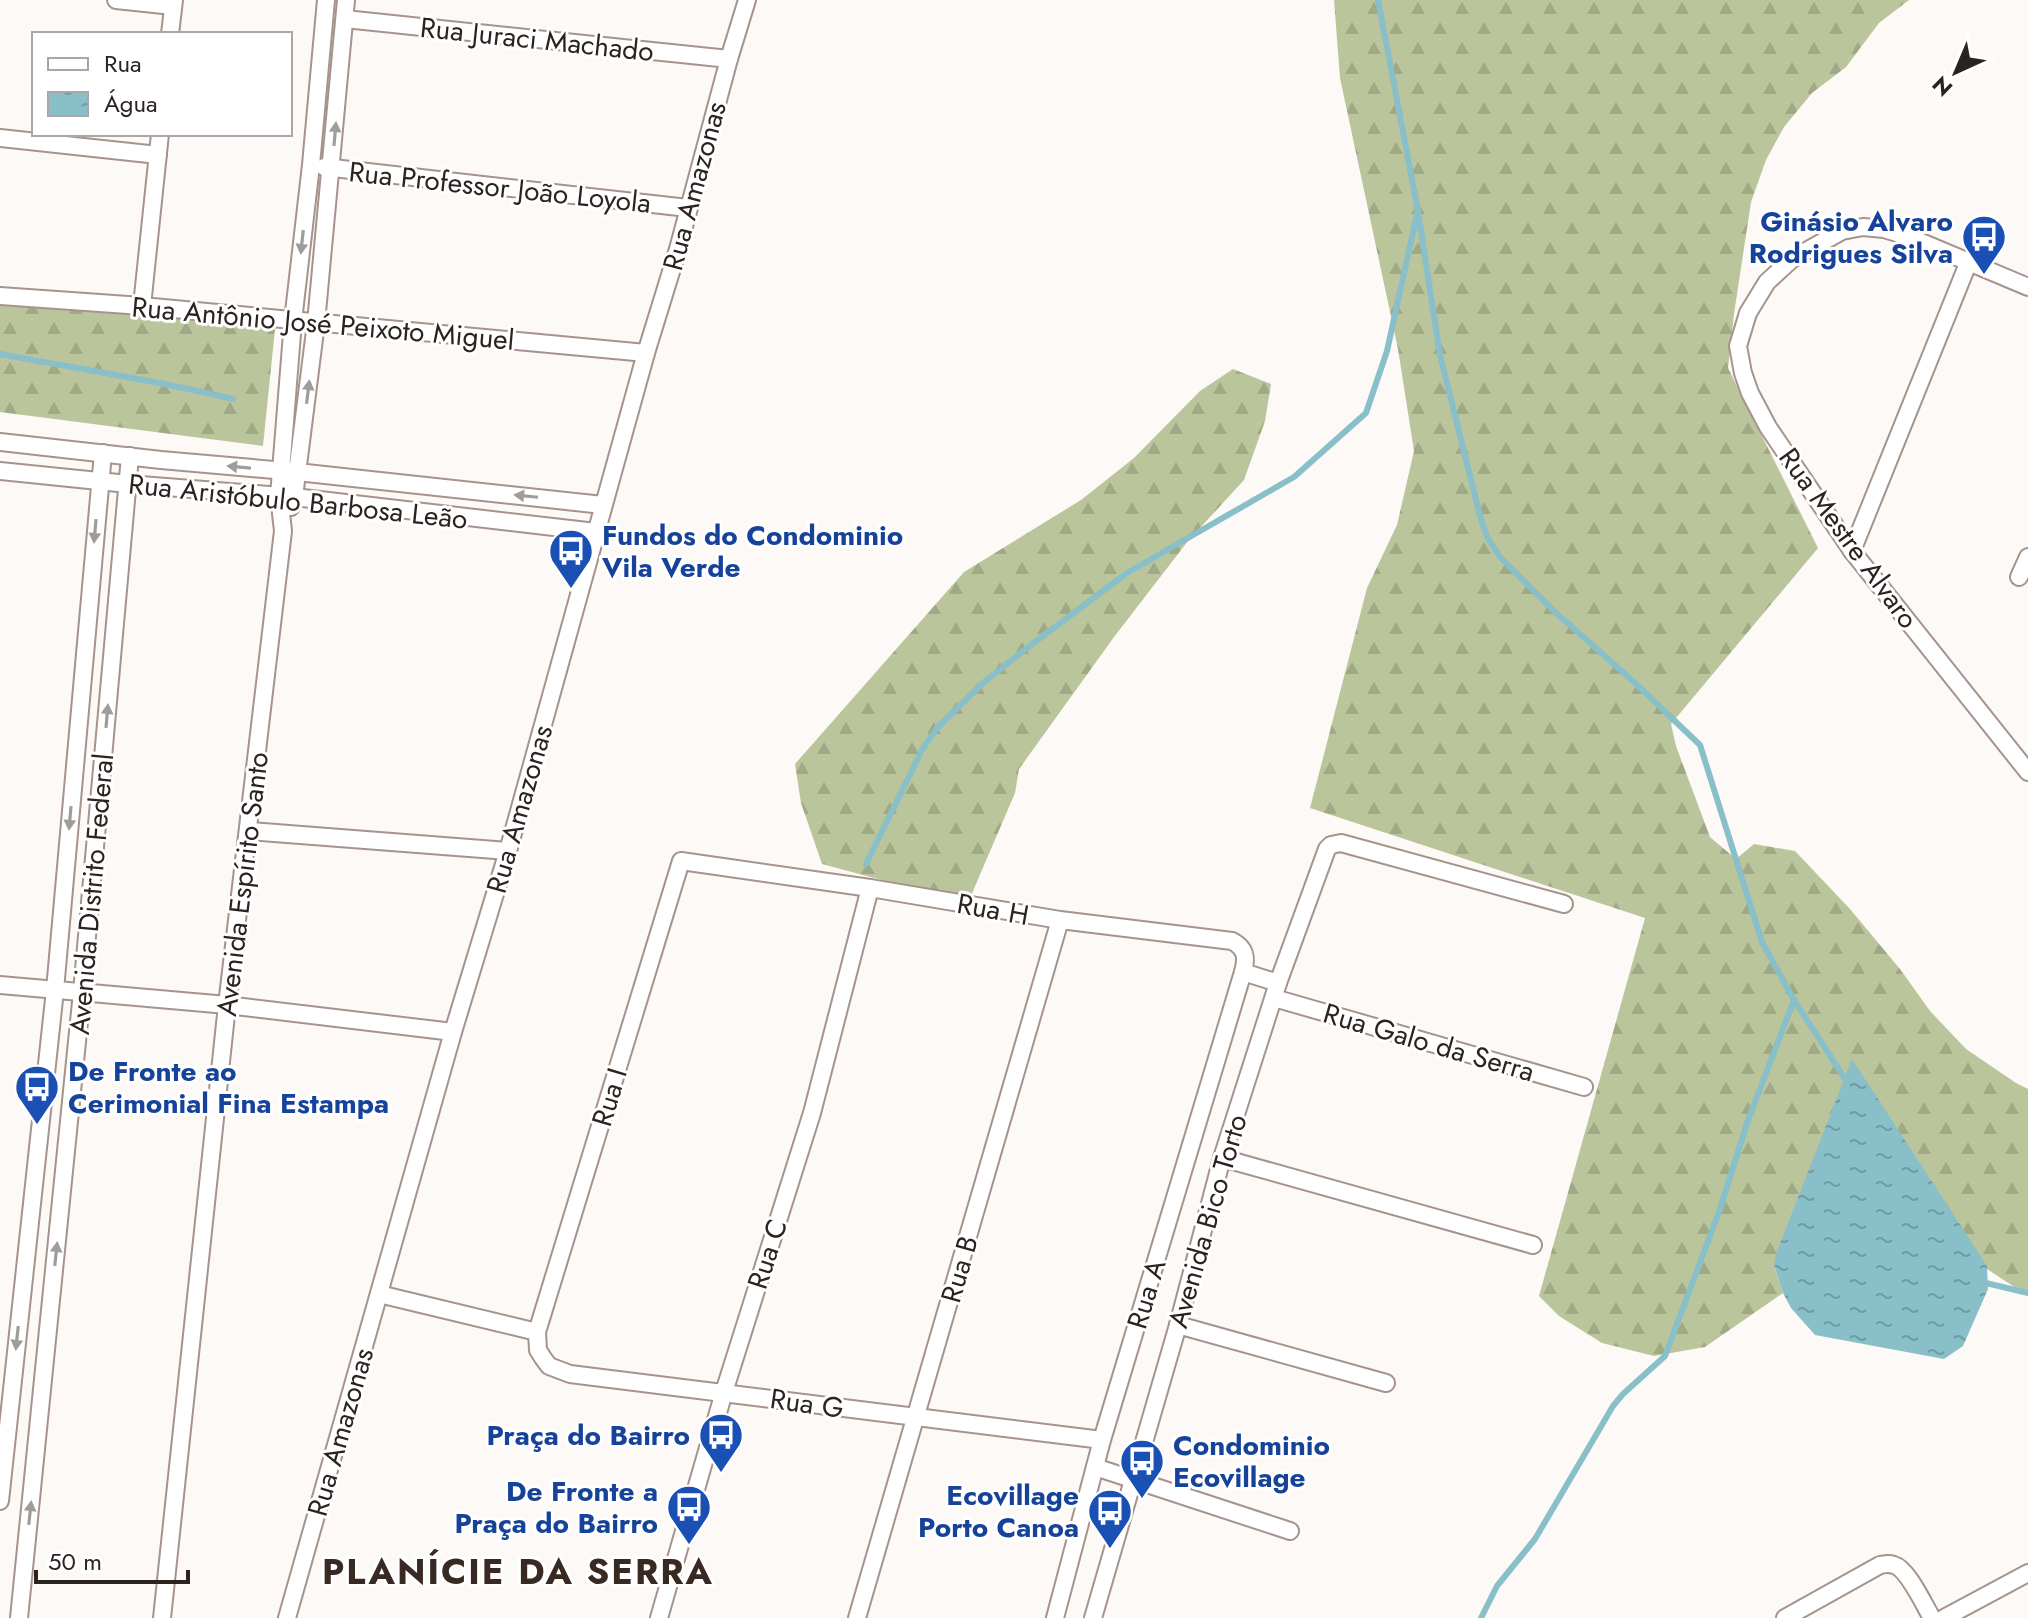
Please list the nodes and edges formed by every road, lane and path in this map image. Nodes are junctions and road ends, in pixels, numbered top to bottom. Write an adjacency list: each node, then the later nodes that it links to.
1 (116, 0): 5 (street)
2 (326, 0): 12 (street, Avenida Espírito Santo)
3 (346, 0): 6 (street, Avenida Espírito Santo)
4 (747, 0): 8 (street, Rua Amazonas)
5 (173, 3): 7 (street)
6 (345, 19): 8 (street, Rua Juraci Machado); 13 (street, Avenida Espírito Santo, one-way to 6)
7 (170, 32)
8 (729, 59): 14 (street, Rua Amazonas)
9 (160, 136): 11 (street)
10 (0, 138): 11 (street)
11 (158, 155): 18 (street)
12 (311, 165): 13 (street, Rua Professor João Loyola); 19 (street, Avenida Espírito Santo, one-way to 19)
13 (332, 168): 14 (street, Rua Professor João Loyola); 20 (street, Avenida Espírito Santo)
14 (688, 208): 21 (street, Rua Amazonas)
15 (1969, 261): 16 (street, Rua Mestre Alvaro); 32 (street); 32 (street, Rua Mestre Alvaro)
16 (2028, 287)
17 (0, 296): 18 (street, Rua Antônio José Peixoto Miguel)
18 (142, 306): 19 (street, Rua Antônio José Peixoto Miguel)
19 (293, 321): 20 (street, Rua Antônio José Peixoto Miguel); 26 (street, Avenida Espírito Santo)
20 (316, 323): 21 (street, Rua Antônio José Peixoto Miguel); 26 (street, Avenida Espírito Santo, one-way to 20)
21 (646, 353): 30 (street, Rua Amazonas)
22 (0, 442): 23 (street)
23 (103, 453): 24 (street); 27 (street, Avenida Distrito Federal)
24 (130, 456): 26 (street, one-way to 24); 28 (street, Avenida Distrito Federal)
25 (0, 471): 27 (street, Rua Aristóbulo Barbosa Leão)
26 (289, 472): 29 (street, Avenida Espírito Santo); 30 (street, one-way to 26)
27 (100, 481): 28 (street, Rua Aristóbulo Barbosa Leão); 44 (street, Avenida Distrito Federal, one-way to 44)
28 (128, 484): 29 (street, Rua Aristóbulo Barbosa Leão); 46 (street, Avenida Distrito Federal, one-way to 28)
29 (287, 497): 31 (street, Rua Aristóbulo Barbosa Leão); 36 (street, Avenida Espírito Santo)
30 (603, 505): 31 (street, Rua Amazonas)
31 (596, 532): 37 (street, Rua Amazonas)
32 (1852, 551): 35 (street, Rua Mestre Alvaro)
33 (2028, 557): 34 (street)
34 (2019, 577)
35 (2028, 772)
36 (249, 831): 37 (street); 47 (street, Avenida Espírito Santo)
37 (508, 851): 48 (street, Rua Amazonas)
38 (681, 861): 39 (street, Rua H); 54 (street, Rua I)
39 (870, 888): 41 (street, Rua H); 56 (street, Rua C)
40 (1564, 904): 45 (street, Avenida Bico Torto)
41 (1060, 920): 42 (street, Rua H); 57 (street, Rua B)
42 (1243, 972): 45 (street); 58 (street, Rua A)
43 (0, 985): 44 (street)
44 (55, 990): 46 (street); 61 (street, Avenida Distrito Federal, one-way to 61)
45 (1276, 990): 49 (street, Rua Galo da Serra); 50 (street, Avenida Bico Torto)
46 (82, 992): 47 (street); 64 (street, Avenida Distrito Federal, one-way to 46)
47 (227, 1005): 48 (street); 65 (street, Avenida Espírito Santo)
48 (453, 1032): 52 (street, Rua Amazonas)
49 (1584, 1087)
50 (1222, 1158): 51 (street); 53 (street, Avenida Bico Torto)
51 (1533, 1245)
52 (379, 1294): 54 (street); 66 (street, Rua Amazonas)
53 (1178, 1325): 55 (street); 60 (street, Avenida Bico Torto)
54 (537, 1332): 56 (street, Rua G)
55 (1386, 1383)
56 (724, 1392): 57 (street, Rua G); 67 (street, Rua C)
57 (916, 1418): 58 (street, Rua G); 68 (street, Rua B)
58 (1102, 1440): 59 (street, Rua A)
59 (1095, 1467): 60 (street); 69 (street, Rua A)
60 (1133, 1478): 62 (street); 70 (street, Avenida Bico Torto)
61 (0, 1501)
62 (1290, 1531)
63 (2028, 1573): 73 (street)
64 (19, 1618)
65 (162, 1618)
66 (287, 1618)
67 (659, 1618)
68 (857, 1618)
69 (1055, 1618)
70 (1093, 1618)
71 (1785, 1618): 72 (street)
72 (1932, 1618)
73 (1944, 1618)

